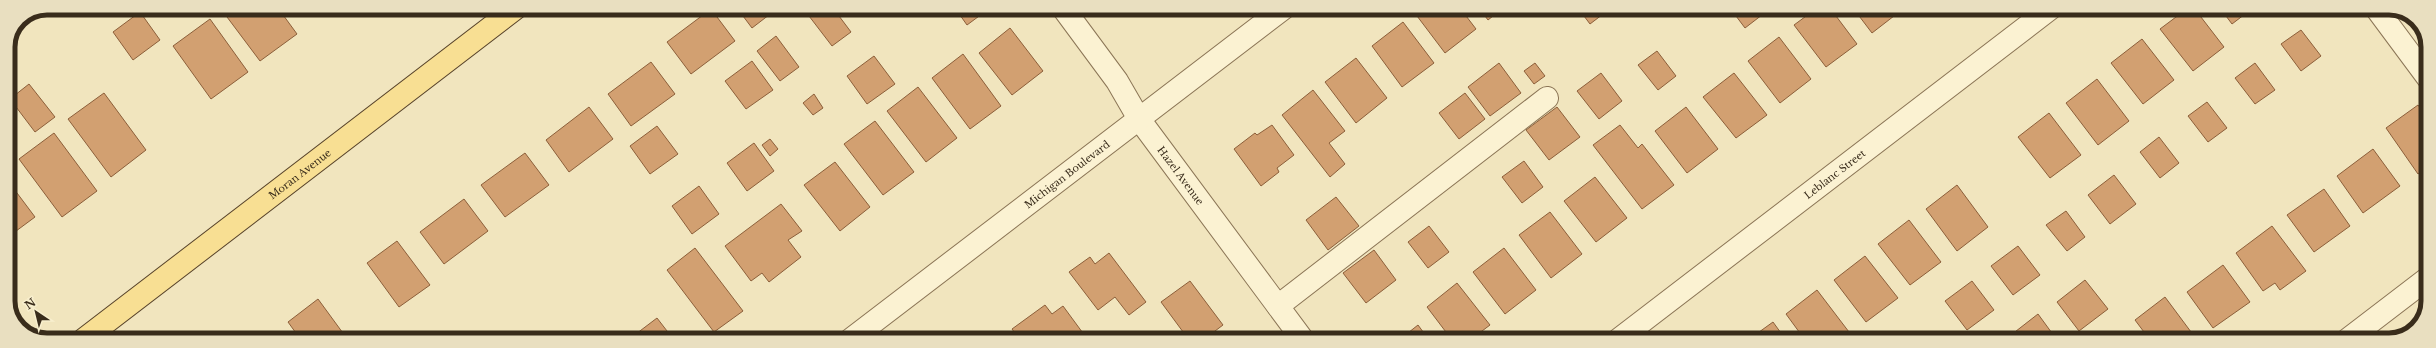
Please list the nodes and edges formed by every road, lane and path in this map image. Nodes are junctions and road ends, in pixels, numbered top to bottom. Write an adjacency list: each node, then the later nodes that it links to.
1 (507, 15): 11 (main road, Moran Avenue)
2 (1068, 15): 8 (street, Hazel Avenue)
3 (1275, 15): 8 (street, Michigan Boulevard)
4 (2042, 15): 14 (street, Leblanc Street)
5 (2381, 15): 6 (street)
6 (2421, 69)
7 (1547, 98): 10 (street)
8 (1139, 119): 10 (street, Hazel Avenue); 12 (street, Michigan Boulevard)
9 (2421, 283): 15 (street)
10 (1278, 306): 13 (street, Hazel Avenue)
11 (92, 333)
12 (859, 333)
13 (1298, 333)
14 (1627, 333)
15 (2358, 333)

